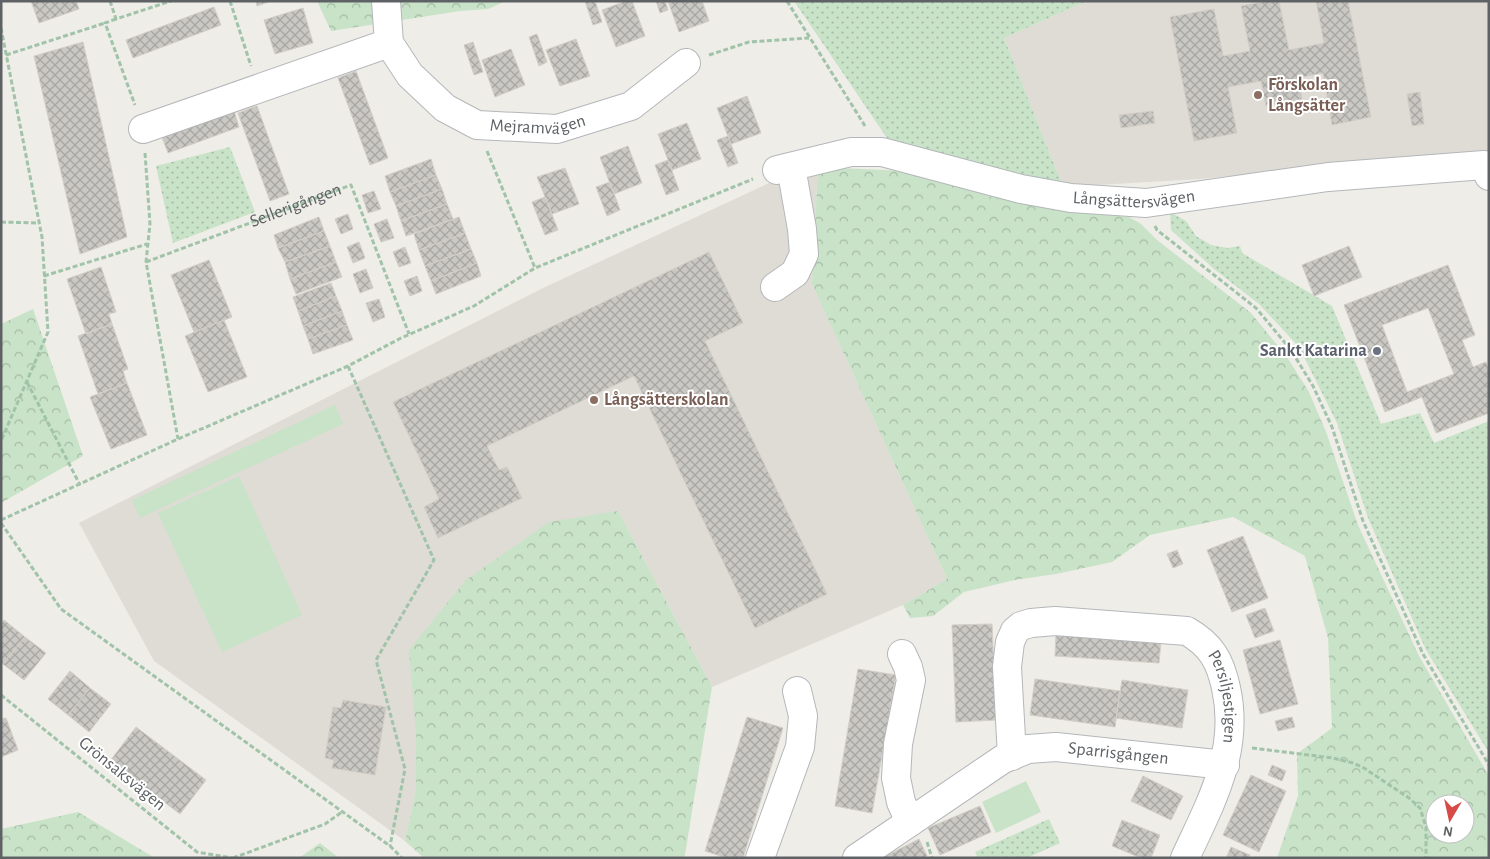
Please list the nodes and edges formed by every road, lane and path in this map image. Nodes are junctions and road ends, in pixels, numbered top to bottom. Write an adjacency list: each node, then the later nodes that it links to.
1 (110, 1): 6 (path)
2 (171, 1): 6 (path)
3 (230, 1): 13 (path)
4 (386, 1): 10 (street, Mejramvägen)
5 (787, 1): 9 (path)
6 (116, 19): 7 (path)
7 (105, 23): 11 (path); 15 (path)
8 (1, 28): 11 (path)
9 (809, 38): 12 (path); 16 (path)
10 (389, 43): 13 (street); 14 (street, Mejramvägen)
11 (6, 55): 21 (path)
12 (686, 62): 14 (street, Mejramvägen)
13 (259, 88): 15 (street)
14 (477, 125): 24 (path)
15 (143, 129): 22 (path)
16 (882, 152): 17 (street, Långsättersvägen); 19 (street, Långsättersvägen)
17 (784, 168): 24 (path); 26 (street)
18 (1489, 176): 19 (street, Långsättersvägen)
19 (1146, 203): 39 (path)
20 (1, 222): 21 (path)
21 (39, 224): 25 (path)
22 (147, 244): 23 (path); 25 (path)
23 (146, 262): 27 (path, Sellerigången); 30 (path)
24 (535, 268): 27 (path)
25 (44, 276): 29 (path)
26 (775, 286)
27 (409, 334): 28 (path)
28 (348, 366): 30 (path); 42 (path)
29 (27, 381): 31 (path); 32 (path)
30 (178, 439): 32 (path)
31 (1, 441)
32 (80, 484): 33 (path)
33 (1, 521): 40 (path)
34 (902, 654): 41 (street)
35 (797, 691): 46 (street)
36 (1, 695): 44 (path, Grönsaksvägen)
37 (1227, 755): 38 (street, Sparrisgången); 38 (street, Persiljestigen); 47 (street, Persiljestigen); 48 (path)
38 (1012, 756): 41 (street, Sparrisgången)
39 (1489, 765)
40 (342, 812): 42 (path); 44 (path, Grönsaksvägen)
41 (910, 822): 43 (street, Sparrisgången)
42 (390, 846): 45 (path)
43 (865, 855)
44 (233, 858)
45 (402, 858)
46 (760, 858)
47 (1185, 858)
48 (1426, 858)

